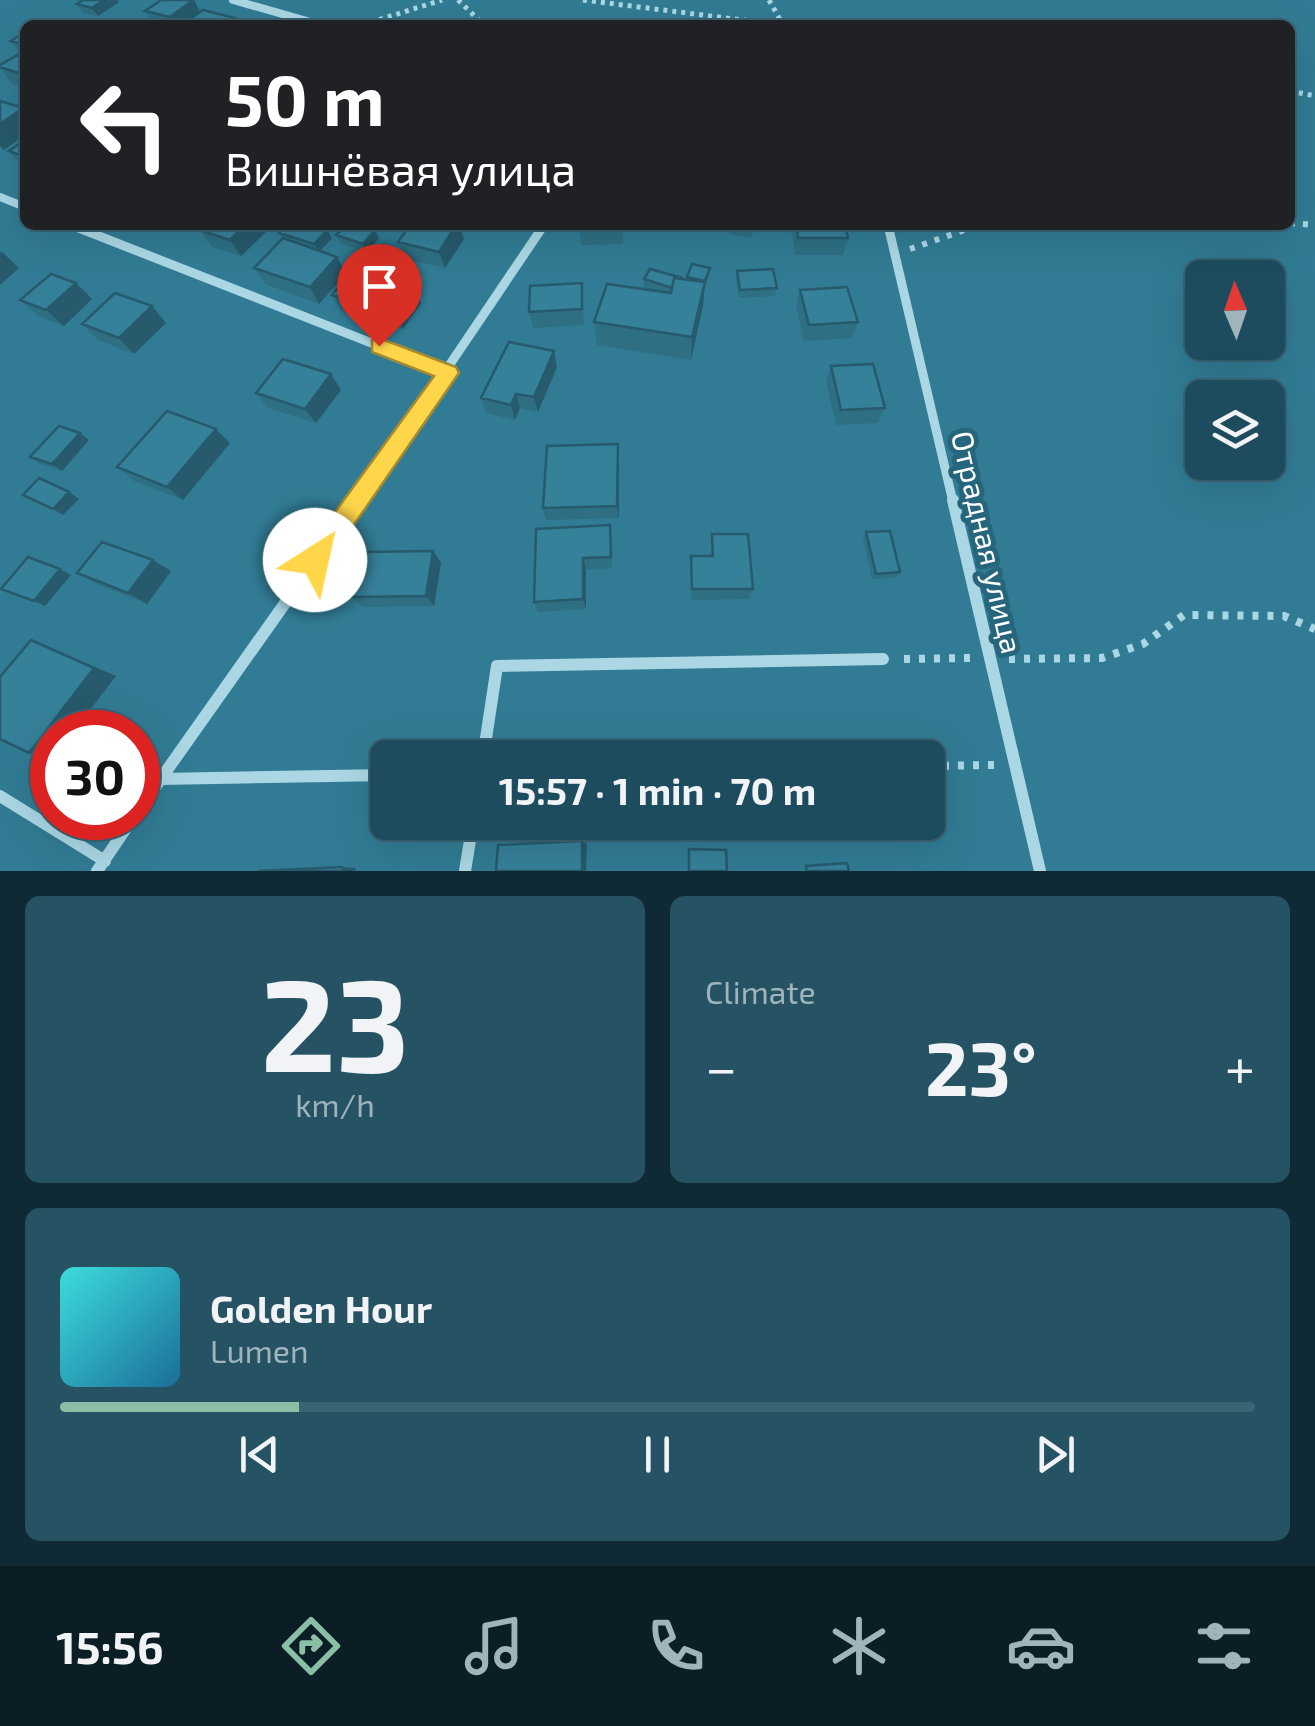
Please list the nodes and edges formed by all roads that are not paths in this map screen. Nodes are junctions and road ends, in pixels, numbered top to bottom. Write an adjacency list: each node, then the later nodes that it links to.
1 (233, 0): 2 (street)
2 (303, 20)
3 (84, 230): 6 (street)
4 (541, 230): 6 (street)
5 (889, 230): 17 (street, Отрадная улица)
6 (448, 373): 10 (street)
7 (882, 659): 8 (street)
8 (486, 740)
9 (370, 775): 11 (street)
10 (160, 777)
11 (160, 778)
12 (0, 796): 15 (street)
13 (118, 840): 15 (street)
14 (470, 840): 16 (street)
15 (101, 866)
16 (465, 871)
17 (1040, 871)

